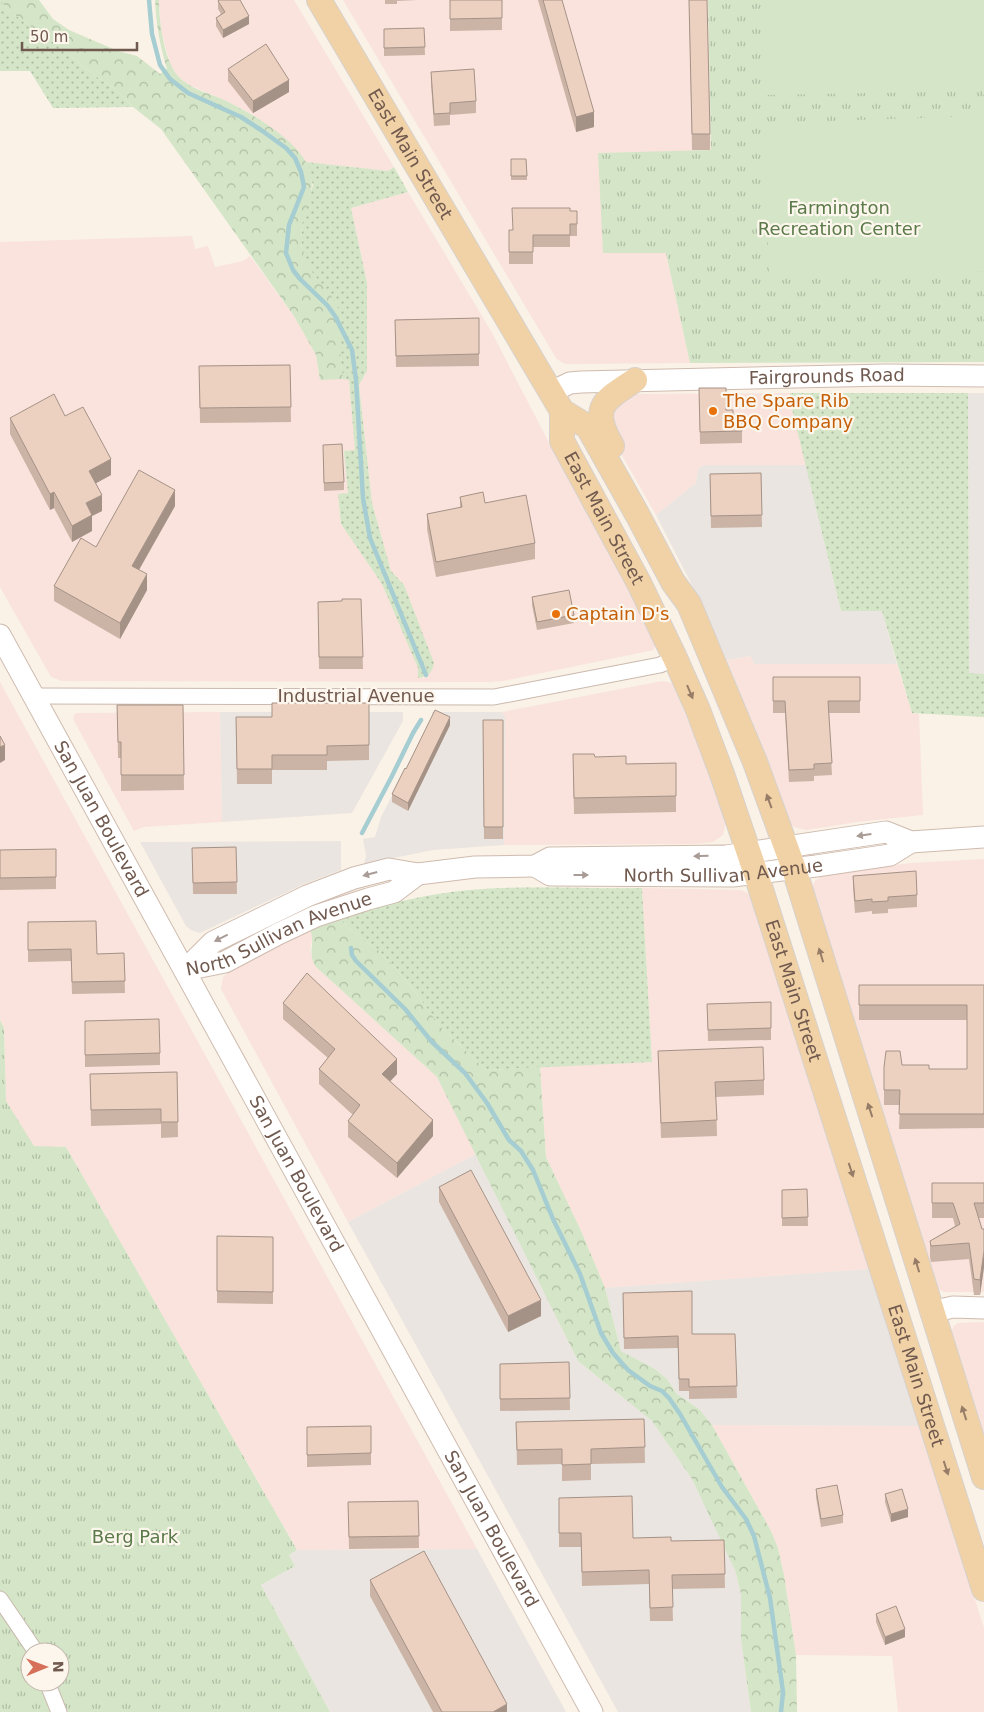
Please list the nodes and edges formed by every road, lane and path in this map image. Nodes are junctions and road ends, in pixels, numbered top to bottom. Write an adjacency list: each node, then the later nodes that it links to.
1 (319, 0): 4 (main road, East Main Street)
2 (984, 376): 3 (main road, Fairgrounds Road)
3 (635, 380): 4 (main road, Fairgrounds Road); 5 (main road)
4 (557, 402): 5 (main road, East Main Street); 8 (main road, East Main Street)
5 (689, 604): 7 (main road, East Main Street)
6 (0, 636): 9 (main road, San Juan Boulevard)
7 (706, 642): 8 (main road); 11 (main road, East Main Street, one-way to 7)
8 (675, 658): 9 (street, Industrial Avenue); 12 (main road, East Main Street, one-way to 12)
9 (33, 696): 13 (main road, San Juan Boulevard)
10 (984, 837): 11 (main road, North Sullivan Avenue)
11 (790, 858): 12 (main road, North Sullivan Avenue); 14 (main road, East Main Street, one-way to 11)
12 (753, 863): 13 (main road, North Sullivan Avenue); 15 (main road, East Main Street)
13 (184, 970): 25 (main road, San Juan Boulevard)
14 (845, 1033): 15 (main road); 17 (main road, East Main Street, one-way to 14)
15 (811, 1044): 18 (main road, East Main Street, one-way to 18)
16 (984, 1308): 17 (main road)
17 (931, 1312): 18 (main road); 19 (main road, East Main Street, one-way to 17)
18 (899, 1321): 20 (main road, East Main Street, one-way to 20)
19 (984, 1476)
20 (984, 1589)
21 (0, 1599): 22 (street)
22 (29, 1642)
23 (51, 1692): 24 (street)
24 (59, 1712)
25 (592, 1712)

